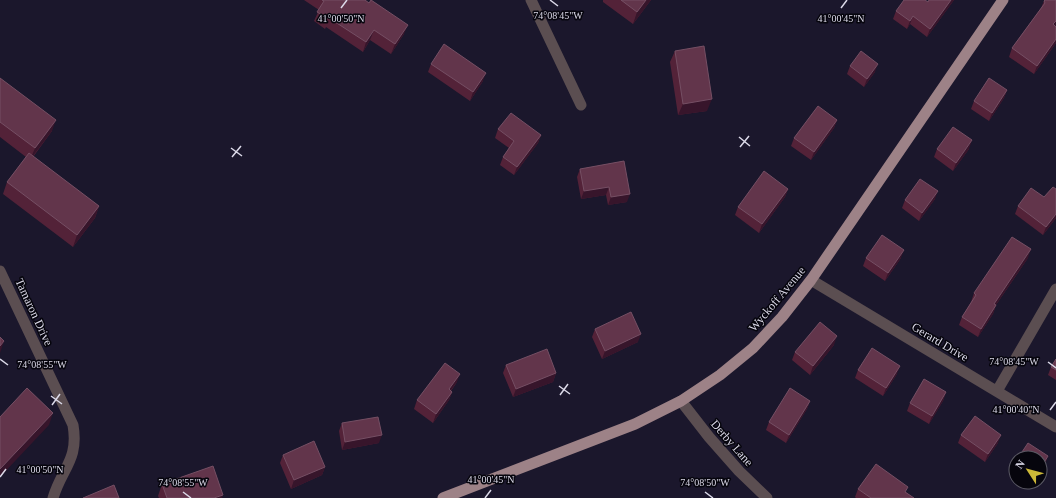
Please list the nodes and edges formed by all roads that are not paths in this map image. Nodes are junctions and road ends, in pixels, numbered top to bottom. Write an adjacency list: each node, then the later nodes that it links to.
1 (531, 0): 3 (street)
2 (1003, 0): 5 (main road, Wyckoff Avenue)
3 (581, 105)
4 (0, 271): 10 (street, Tamaron Drive)
5 (811, 280): 7 (street, Gerard Drive); 8 (main road, Wyckoff Avenue)
6 (1056, 289): 7 (street)
7 (997, 391): 9 (street, Gerard Drive)
8 (682, 401): 11 (main road, Wyckoff Avenue); 12 (street, Derby Lane)
9 (1056, 427)
10 (53, 498)
11 (443, 498)
12 (767, 498)

